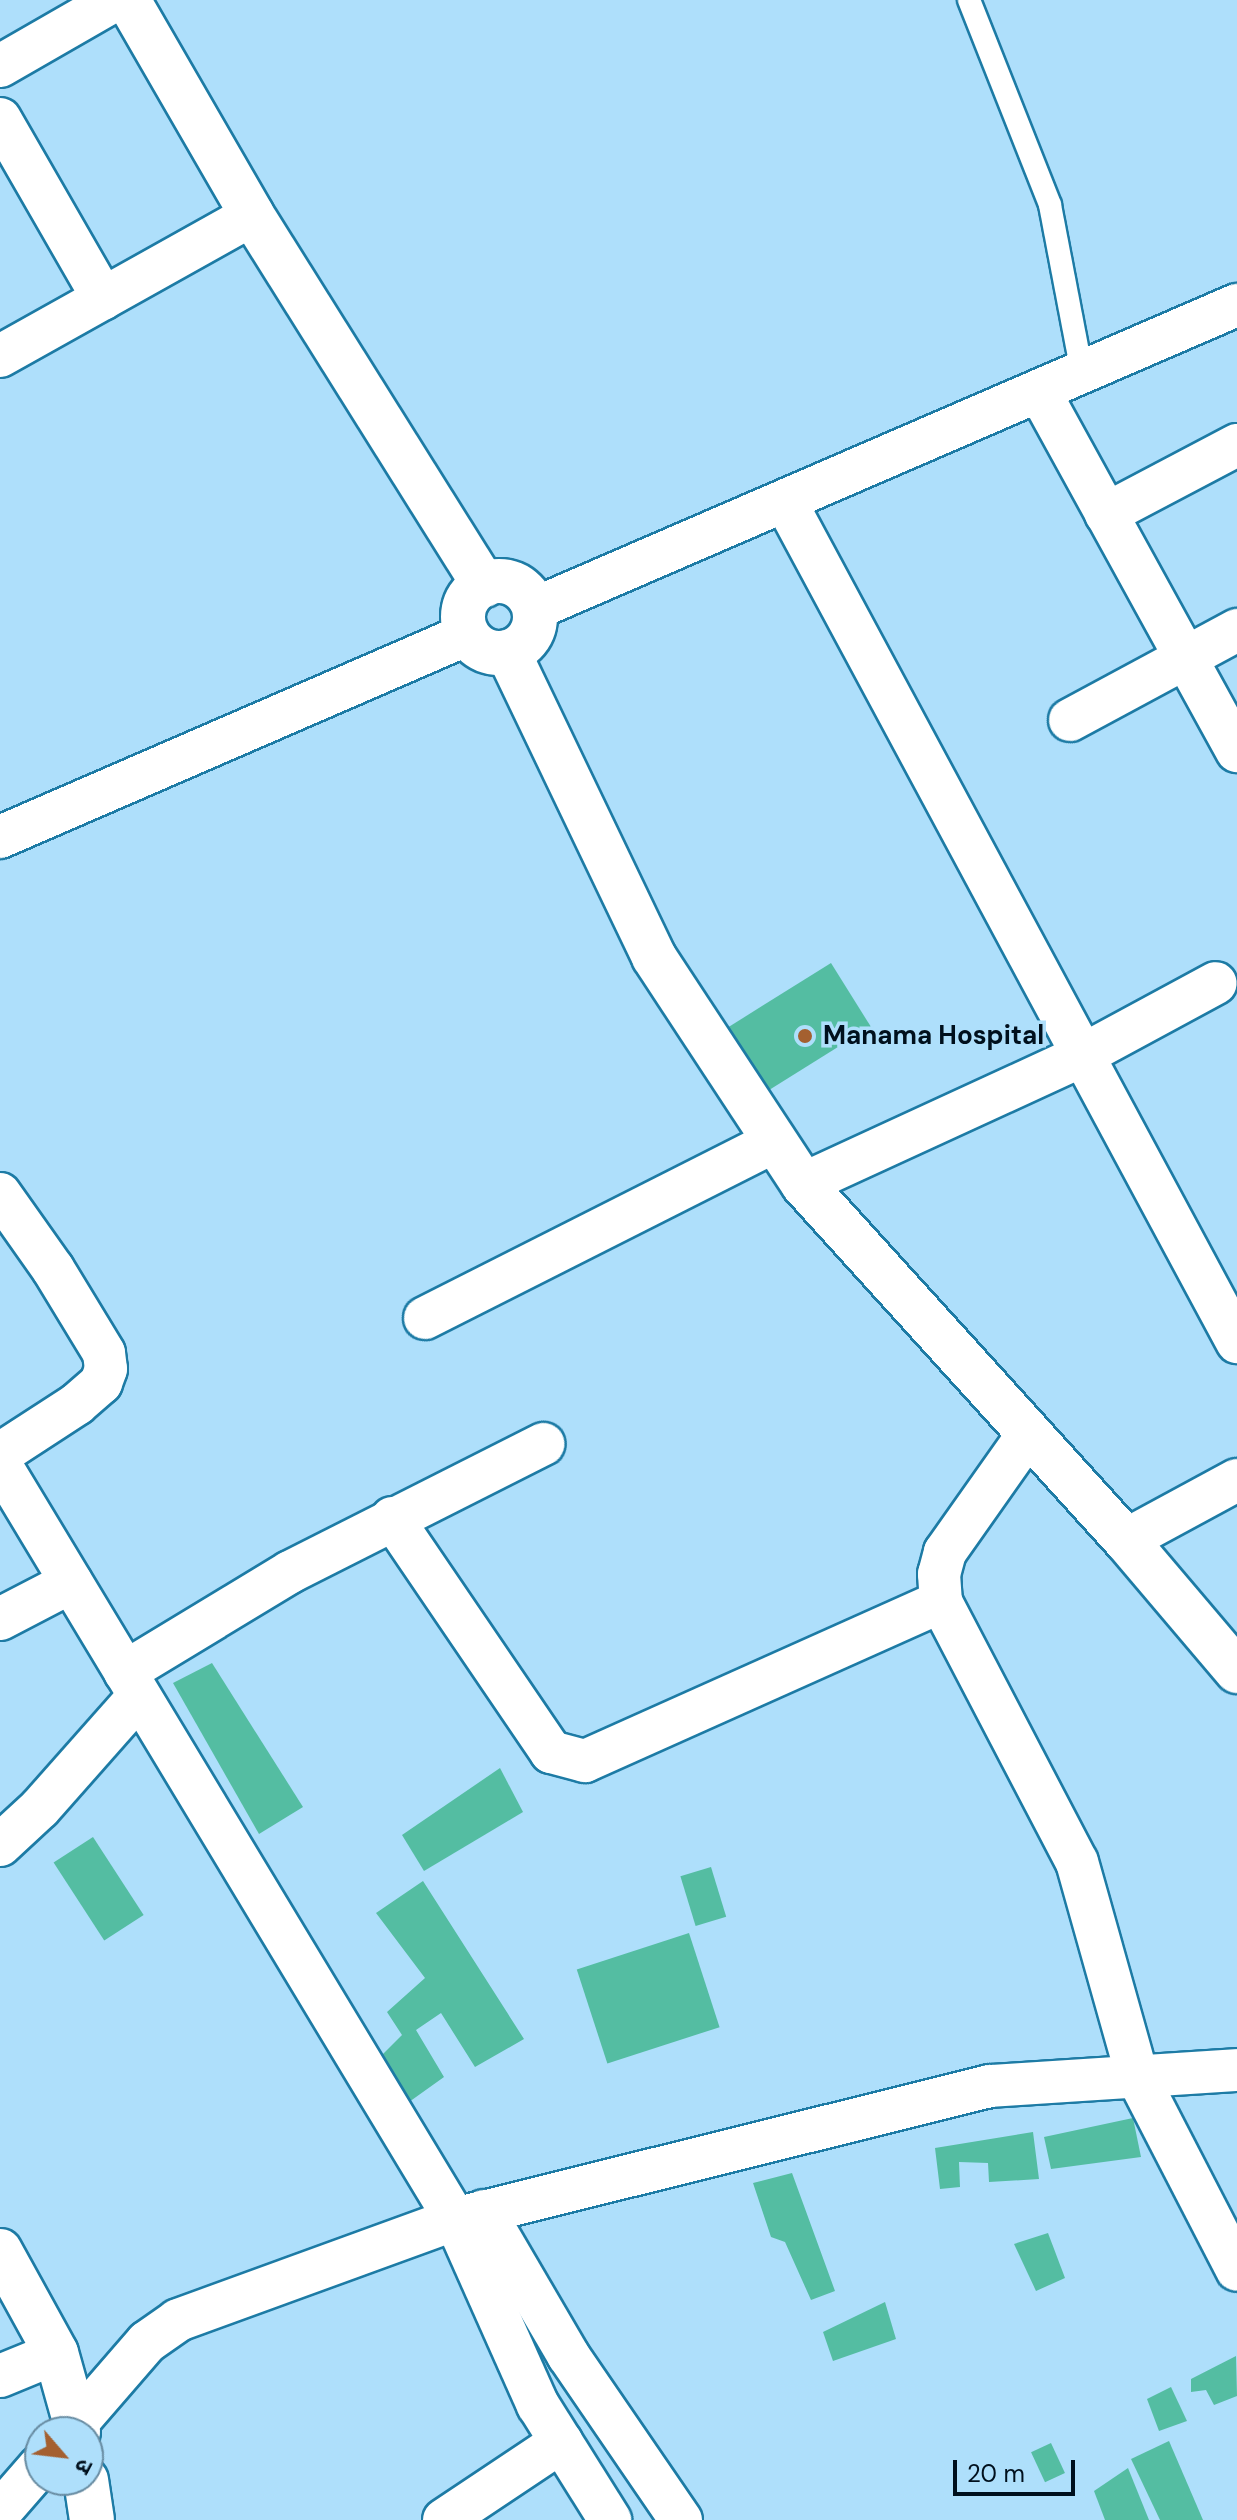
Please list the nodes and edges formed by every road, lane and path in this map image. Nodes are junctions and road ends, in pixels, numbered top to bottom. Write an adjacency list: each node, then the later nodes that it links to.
1 (115, 0): 4 (street)
2 (128, 0): 6 (street)
3 (969, 0): 10 (lane)
4 (0, 66)
5 (0, 119): 7 (street)
6 (252, 215): 7 (street); 15 (street)
7 (103, 298): 9 (street)
8 (1237, 305): 10 (street)
9 (0, 356)
10 (1082, 372): 11 (street)
11 (1039, 391): 13 (street); 14 (street)
12 (1237, 445): 14 (street)
13 (785, 501): 16 (street); 25 (street)
14 (1106, 514): 20 (street)
15 (484, 585): 16 (street); 18 (street)
16 (534, 609): 19 (street)
17 (1237, 630): 20 (street)
18 (468, 634): 19 (street); 23 (street)
19 (508, 652): 26 (street)
20 (1184, 659): 21 (street); 22 (street)
21 (1070, 720)
22 (1237, 751)
23 (0, 837)
24 (1216, 983): 25 (street)
25 (1081, 1056): 27 (street); 30 (street)
26 (775, 1141): 27 (street); 29 (street)
27 (803, 1184): 31 (street)
28 (0, 1194): 33 (street)
29 (425, 1318)
30 (1237, 1342)
31 (1029, 1433): 37 (street); 39 (street)
32 (543, 1444): 36 (street)
33 (0, 1454)
34 (0, 1464): 38 (street)
35 (1237, 1480): 37 (street)
36 (392, 1518): 39 (street); 42 (street)
37 (1126, 1540): 41 (street)
38 (71, 1582): 40 (street); 42 (street)
39 (941, 1602): 45 (street)
40 (0, 1619)
41 (1237, 1671)
42 (132, 1684): 43 (street); 46 (street)
43 (0, 1845)
44 (1237, 2070): 45 (street)
45 (1137, 2076): 46 (street); 48 (street)
46 (470, 2215): 52 (street); 53 (street); 60 (street)
47 (0, 2251): 49 (street)
48 (1237, 2270)
49 (56, 2353): 50 (street); 51 (street)
50 (0, 2376)
51 (72, 2416)
52 (86, 2416)
53 (561, 2442): 58 (street); 59 (street)
54 (24, 2484): 56 (street)
55 (88, 2496): 57 (street)
56 (0, 2512)
57 (92, 2520)
58 (444, 2520)
59 (610, 2520)
60 (681, 2520)

